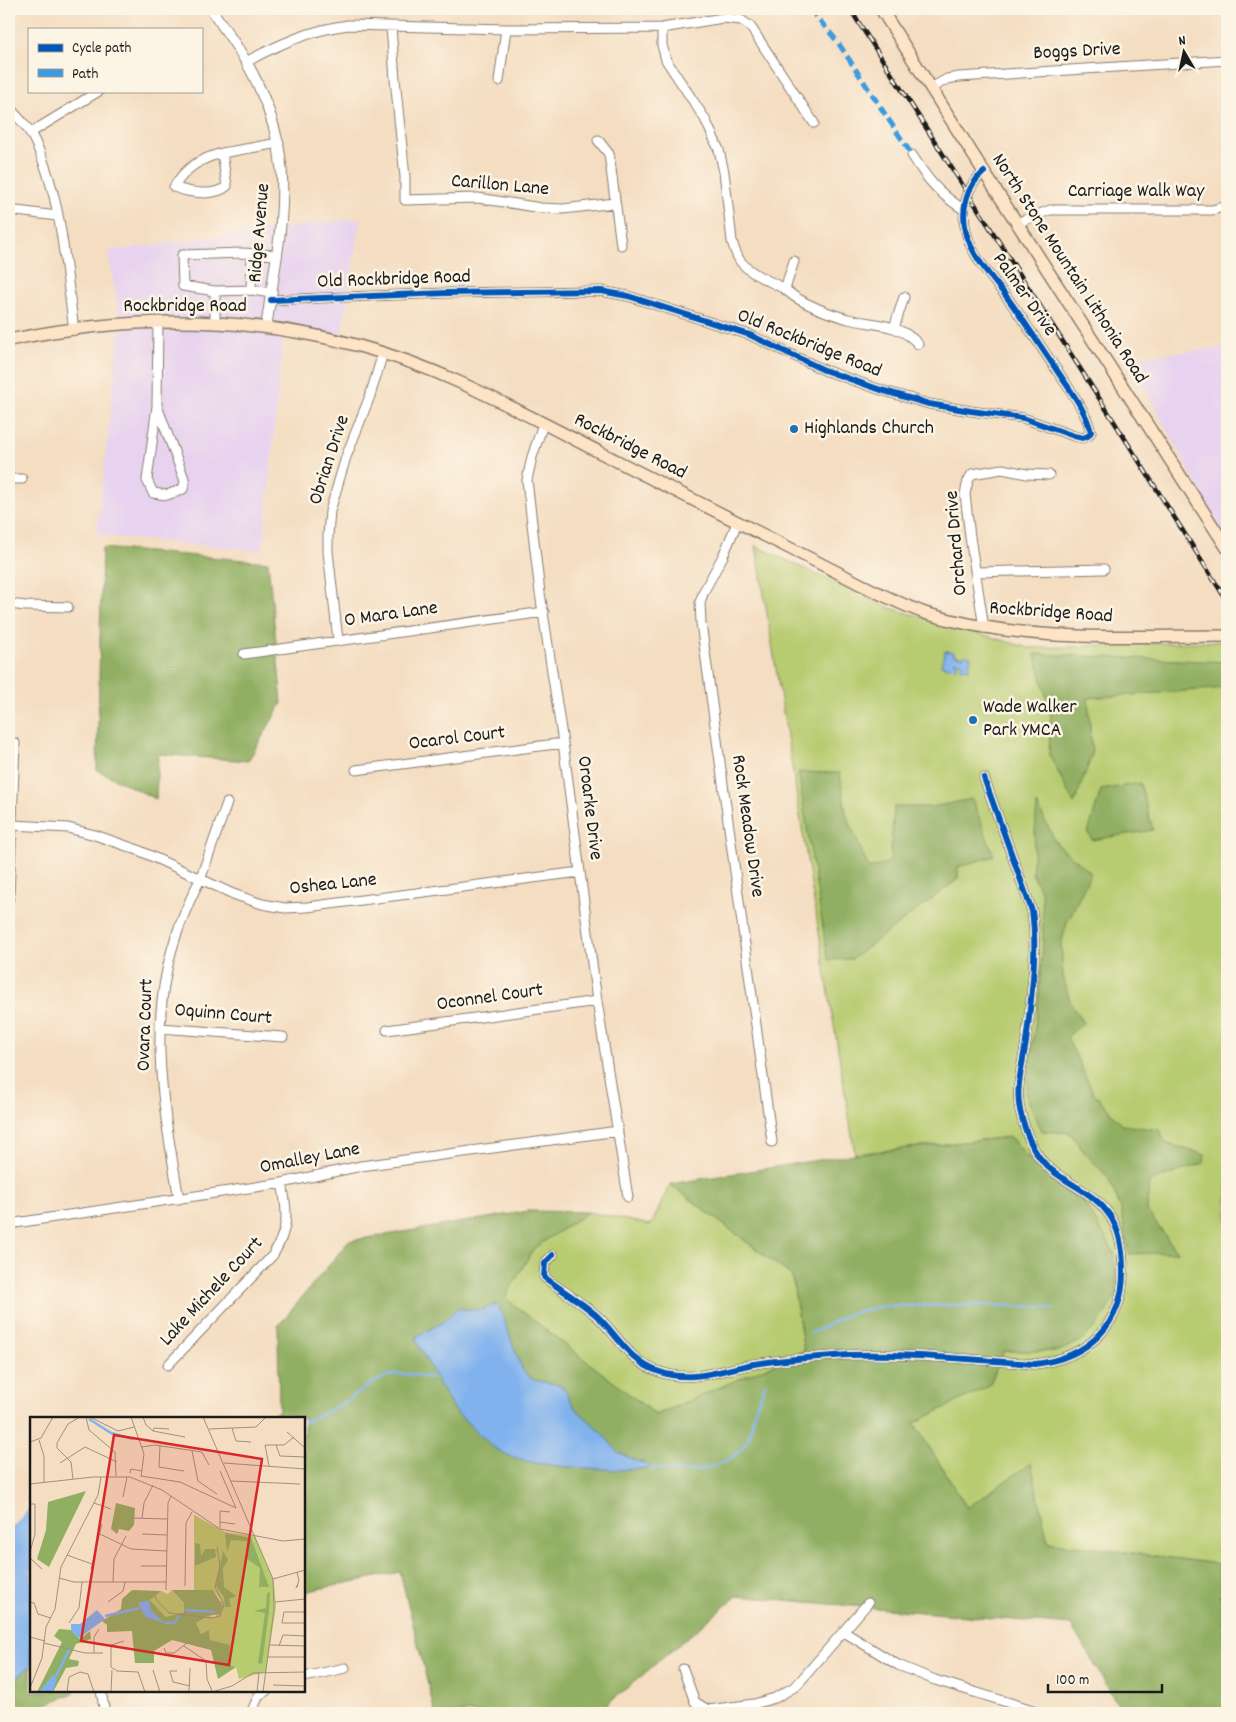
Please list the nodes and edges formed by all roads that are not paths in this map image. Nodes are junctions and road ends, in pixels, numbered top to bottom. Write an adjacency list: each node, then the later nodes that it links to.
1 (211, 9): 7 (street, Ridge Avenue)
2 (881, 9): 9 (main road, North Stone Mountain Lithonia Road)
3 (391, 27): 5 (street); 7 (street); 19 (street, Carillon Lane)
4 (662, 28): 5 (street); 12 (street); 29 (street)
5 (506, 29): 8 (street)
6 (1227, 60): 9 (street, Boggs Drive)
7 (246, 62): 15 (street, Ridge Avenue)
8 (500, 82)
9 (932, 88): 18 (main road, North Stone Mountain Lithonia Road)
10 (96, 92): 13 (street)
11 (9, 107): 13 (street)
12 (814, 123)
13 (30, 133): 23 (street)
14 (598, 140): 19 (street)
15 (279, 143): 16 (street); 27 (street, Ridge Avenue)
16 (222, 153): 16 (street)
17 (912, 155): 21 (street)
18 (984, 172): 21 (street); 24 (main road, North Stone Mountain Lithonia Road)
19 (615, 203): 25 (street)
20 (1227, 206): 24 (street, Carriage Walk Way)
21 (963, 209): 44 (street, Palmer Drive)
22 (9, 210): 23 (street)
23 (58, 216): 38 (street)
24 (1017, 223): 49 (main road, North Stone Mountain Lithonia Road)
25 (621, 245)
26 (252, 254): 27 (street); 30 (street); 31 (street)
27 (277, 256): 32 (street, Ridge Avenue)
28 (794, 261): 29 (street)
29 (786, 289): 37 (street)
30 (251, 290): 31 (street); 32 (street)
31 (215, 291): 35 (street)
32 (272, 296): 36 (street, Ridge Avenue); 44 (street, Old Rockbridge Road)
33 (904, 297): 37 (street)
34 (158, 322): 35 (main road, Rockbridge Road); 38 (main road, Rockbridge Road); 42 (street)
35 (216, 322): 36 (main road, Rockbridge Road)
36 (266, 327): 41 (main road, Rockbridge Road)
37 (894, 328): 40 (street)
38 (74, 330): 39 (main road, Rockbridge Road)
39 (9, 340)
40 (918, 344)
41 (383, 353): 43 (main road, Rockbridge Road); 57 (street, Obrian Drive)
42 (157, 406): 42 (street)
43 (543, 424): 48 (main road, Rockbridge Road); 54 (street, Oroarke Drive)
44 (1091, 432)
45 (1049, 475): 51 (street, Orchard Drive)
46 (9, 479): 47 (street)
47 (22, 479)
48 (737, 523): 55 (main road, Rockbridge Road); 73 (street, Rock Meadow Drive)
49 (1227, 548)
50 (1104, 569): 51 (street)
51 (975, 572): 55 (street, Orchard Drive)
52 (9, 604): 53 (street)
53 (68, 606)
54 (544, 612): 57 (street, O Mara Lane); 60 (street, Oroarke Drive)
55 (984, 628): 56 (main road, Rockbridge Road)
56 (1227, 636)
57 (338, 640): 58 (street, O Mara Lane)
58 (244, 654)
59 (15, 743): 64 (street)
60 (563, 743): 61 (street, Ocarol Court); 65 (street, Oroarke Drive)
61 (356, 770)
62 (984, 778): 78 (street)
63 (227, 803): 66 (street, Ovara Court)
64 (13, 825): 66 (street, Oshea Lane); 67 (street)
65 (580, 872): 66 (street, Oshea Lane); 68 (street, Oroarke Drive)
66 (200, 880): 69 (street, Ovara Court)
67 (9, 898)
68 (597, 1001): 70 (street, Oconnel Court); 72 (street, Oroarke Drive)
69 (160, 1028): 71 (street, Oquinn Court); 76 (street, Ovara Court)
70 (387, 1030)
71 (283, 1037)
72 (618, 1131): 74 (street, Omalley Lane); 75 (street, Oroarke Drive)
73 (772, 1142)
74 (282, 1183): 76 (street, Omalley Lane); 79 (street, Lake Michele Court)
75 (628, 1197)
76 (179, 1199): 77 (street, Omalley Lane)
77 (9, 1224)
78 (553, 1255)
79 (168, 1365)
80 (868, 1603): 81 (street)
81 (844, 1632): 83 (street); 89 (street)
82 (345, 1668): 84 (street)
83 (683, 1669)
84 (305, 1677)
85 (102, 1692): 87 (street)
86 (264, 1692): 88 (street)
87 (105, 1713)
88 (251, 1713)
89 (1037, 1713)

